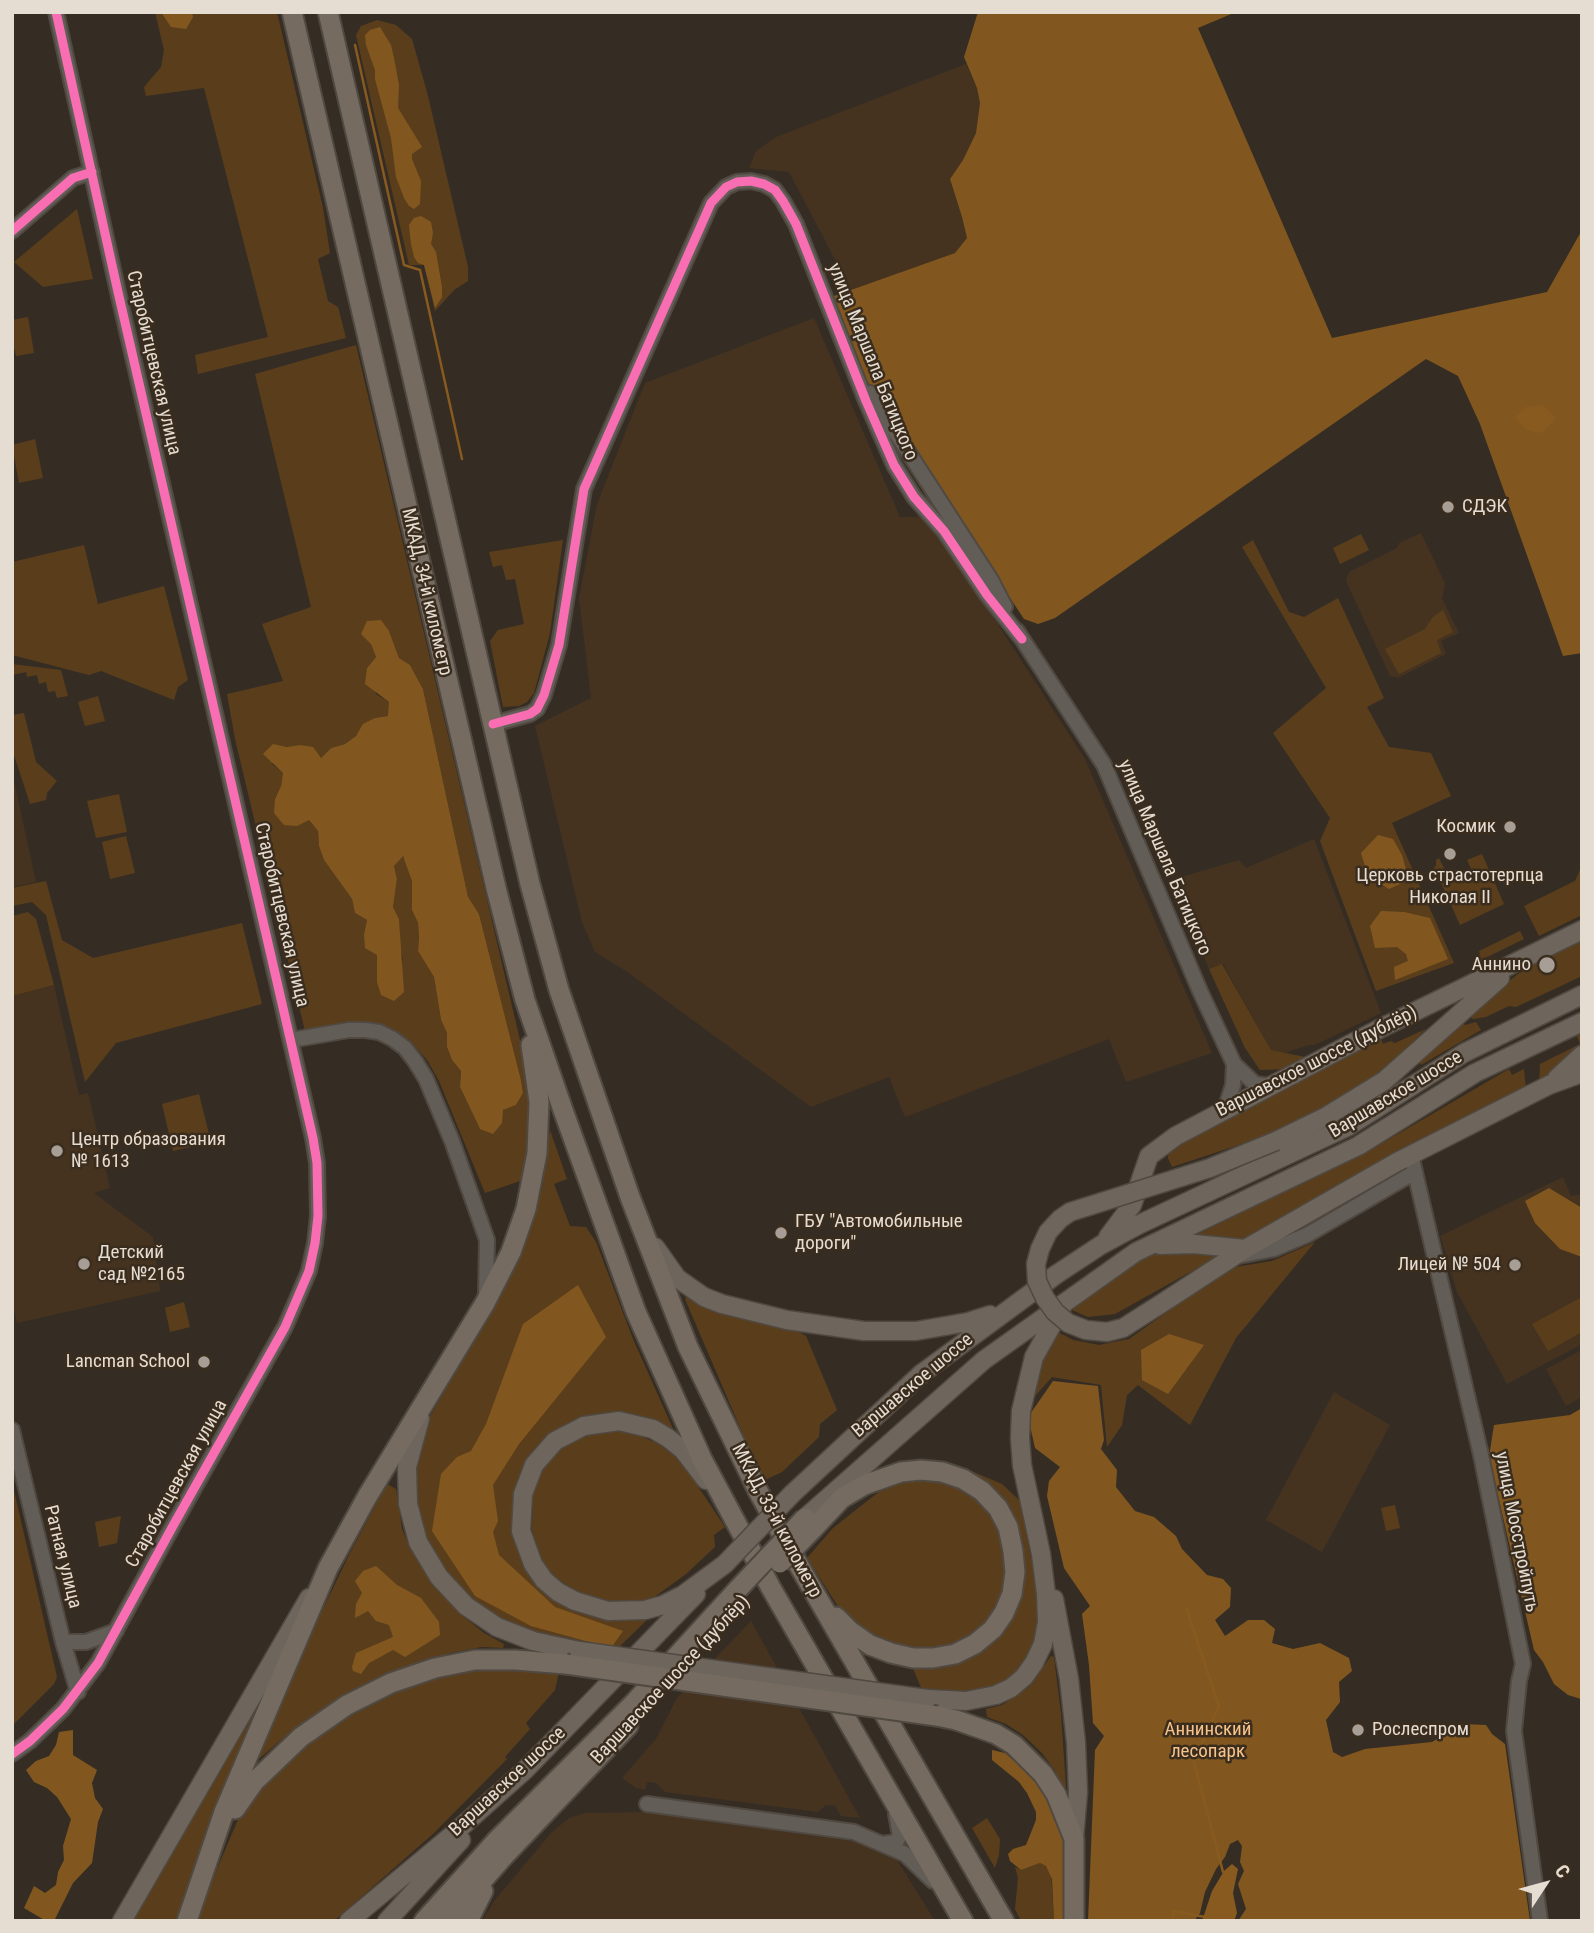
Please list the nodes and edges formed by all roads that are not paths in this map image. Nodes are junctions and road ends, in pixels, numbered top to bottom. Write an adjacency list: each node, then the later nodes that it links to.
1 (56, 12): 4 (street, Старобитцевская улица)
2 (292, 12): 8 (highway, МКАД, 34-й километр)
3 (328, 12): 6 (highway, МКАД, 34-й километр)
4 (92, 172): 5 (street); 12 (street, Старобитцевская улица)
5 (12, 231)
6 (493, 724): 14 (street, улица Маршала Батицкого); 18 (highway, МКАД, 34-й километр)
7 (1582, 930): 9 (main road, Варшавское шоссе (дублёр))
8 (511, 948): 19 (highway, МКАД, 34-й километр); 23 (highway)
9 (1524, 958): 17 (main road, Варшавское шоссе (дублёр)); 27 (main road, bridge)
10 (1582, 995): 25 (main road, Варшавское шоссе)
11 (1582, 1022): 26 (main road, Варшавское шоссе)
12 (292, 1040): 24 (street); 41 (street, Старобитцевская улица)
13 (1582, 1055): 16 (main road)
14 (1234, 1064): 17 (street, улица Маршала Батицкого); 20 (street)
15 (1582, 1073): 16 (main road)
16 (1549, 1085): 21 (main road)
17 (1270, 1086): 20 (main road, Варшавское шоссе (дублёр))
18 (596, 1099): 22 (highway, МКАД, 33-й километр)
19 (563, 1110): 36 (highway, МКАД, 33-й километр)
20 (1225, 1110): 25 (main road, Варшавское шоссе (дублёр))
21 (1413, 1163): 27 (main road); 64 (street, улица Мосстройпуть)
22 (630, 1197): 30 (main road); 40 (highway, МКАД, 33-й километр)
23 (520, 1227): 24 (street); 29 (highway)
24 (487, 1240): 29 (street)
25 (1101, 1245): 30 (main road, Варшавское шоссе)
26 (1136, 1252): 27 (main road); 28 (main road, Варшавское шоссе)
27 (1239, 1253)
28 (1074, 1294): 33 (main road, Варшавское шоссе); 37 (main road)
29 (485, 1303): 31 (highway)
30 (1007, 1310): 38 (main road, Варшавское шоссе, bridge)
31 (429, 1396): 39 (highway); 43 (main road)
32 (12, 1430): 42 (street, Ратная улица)
33 (894, 1438): 34 (main road); 35 (main road, Варшавское шоссе)
34 (842, 1498): 35 (highway); 40 (highway)
35 (809, 1524): 52 (highway, Варшавское шоссе, bridge)
36 (749, 1547): 38 (main road); 48 (highway, МКАД, 33-й километр)
37 (1041, 1552): 45 (main road); 50 (main road)
38 (725, 1564): 47 (main road, Варшавское шоссе)
39 (328, 1568): 53 (highway); 56 (main road)
40 (802, 1571): 62 (highway, МКАД, 33-й километр)
41 (116, 1630): 42 (street); 44 (street, Старобитцевская улица)
42 (63, 1642): 44 (street, Ратная улица)
43 (573, 1657): 45 (highway, bridge); 53 (highway)
44 (78, 1692): 46 (street, Старобитцевская улица)
45 (932, 1708): 50 (highway)
46 (12, 1754)
47 (525, 1770): 58 (main road, Варшавское шоссе); 59 (main road)
48 (880, 1777): 51 (street); 55 (highway, МКАД, 33-й километр)
49 (647, 1804): 51 (street)
50 (1074, 1839): 63 (highway)
51 (882, 1844): 55 (street)
52 (501, 1848): 54 (main road, Варшавское шоссе); 54 (highway); 60 (highway); 61 (highway)
53 (205, 1874): 57 (highway)
54 (438, 1918)
55 (962, 1919)
56 (122, 1921)
57 (187, 1921)
58 (349, 1921)
59 (387, 1921)
60 (424, 1921)
61 (468, 1921)
62 (1004, 1921)
63 (1074, 1921)
64 (1540, 1921)

